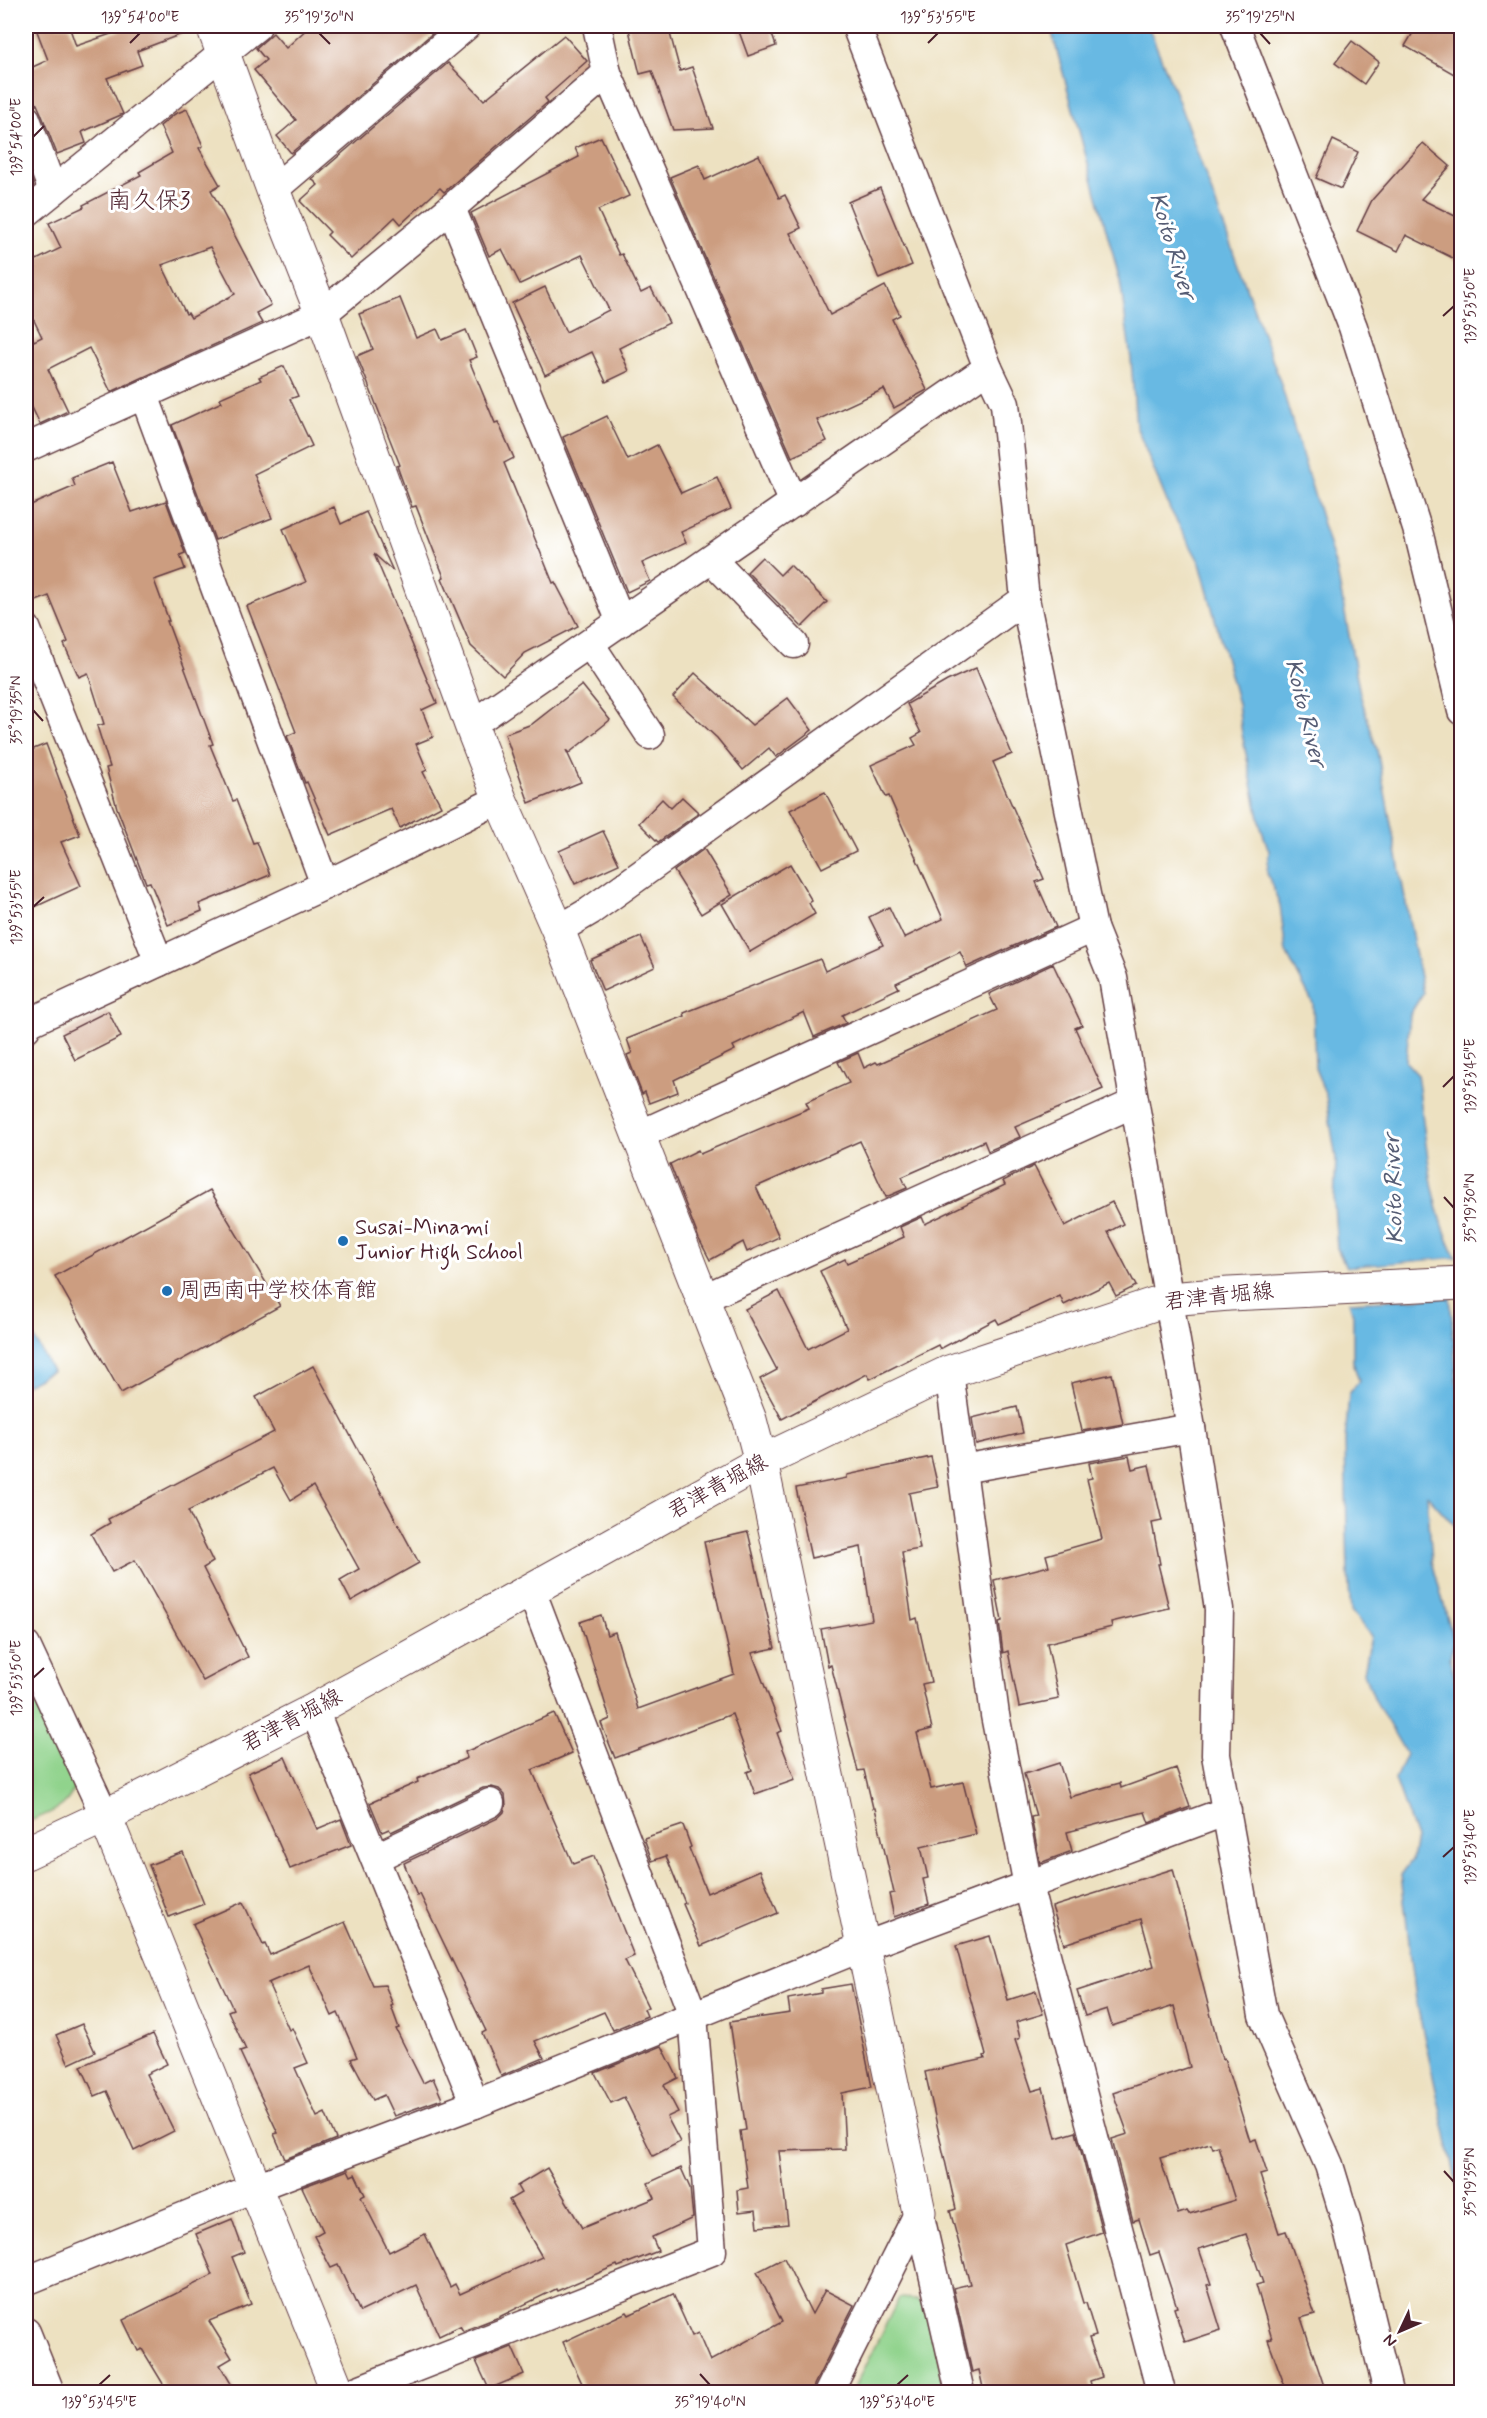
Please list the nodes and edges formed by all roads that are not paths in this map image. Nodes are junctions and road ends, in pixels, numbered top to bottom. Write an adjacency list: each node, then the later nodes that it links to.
1 (257, 26): 6 (street)
2 (466, 26): 9 (street)
3 (597, 26): 7 (street)
4 (856, 26): 14 (street)
5 (1235, 26): 24 (street)
6 (218, 39): 9 (street); 10 (street)
7 (607, 74): 11 (street); 17 (street)
8 (26, 119): 10 (street)
9 (273, 190): 13 (street)
10 (53, 191): 12 (street)
11 (451, 208): 13 (street); 20 (street)
12 (26, 213)
13 (322, 314): 15 (street); 25 (street)
14 (988, 368): 17 (street); 19 (street)
15 (144, 395): 16 (street); 28 (street)
16 (26, 448)
17 (794, 503): 18 (street)
18 (712, 560): 20 (street); 23 (street)
19 (1025, 599): 29 (street); 30 (street)
20 (621, 622): 22 (street)
21 (26, 628): 31 (street)
22 (590, 644): 25 (street); 26 (street)
23 (794, 644)
24 (1461, 711)
25 (471, 725): 27 (street)
26 (650, 735)
27 (500, 799): 28 (street); 30 (street)
28 (325, 885): 31 (street)
29 (1093, 928): 33 (street); 34 (street)
30 (558, 930): 34 (street)
31 (159, 962): 32 (street)
32 (26, 1020)
33 (1134, 1103): 36 (street); 37 (street)
34 (639, 1136): 36 (street)
35 (1461, 1283): 37 (street, 君津青堀線)
36 (702, 1299): 40 (street)
37 (1169, 1299): 38 (street, 君津青堀線); 39 (street)
38 (948, 1372): 40 (street, 君津青堀線); 41 (street)
39 (1191, 1428): 41 (street); 46 (street)
40 (761, 1462): 42 (street, 君津青堀線); 51 (street)
41 (962, 1469): 50 (street)
42 (531, 1590): 44 (street, 君津青堀線); 52 (street)
43 (26, 1646): 47 (street)
44 (314, 1710): 47 (street, 君津青堀線); 49 (street)
45 (490, 1803): 49 (street)
46 (1227, 1811): 50 (street); 64 (street)
47 (105, 1816): 48 (street, 君津青堀線); 54 (street)
48 (26, 1853)
49 (375, 1858): 53 (street)
50 (1028, 1886): 51 (street); 63 (street)
51 (865, 1946): 52 (street); 55 (street)
52 (693, 2015): 53 (street); 60 (street)
53 (475, 2104): 54 (street)
54 (256, 2187): 56 (street); 59 (street)
55 (919, 2212): 61 (street); 62 (street)
56 (26, 2281)
57 (26, 2332): 58 (street)
58 (50, 2392)
59 (338, 2392)
60 (353, 2392)
61 (829, 2392)
62 (960, 2392)
63 (1161, 2392)
64 (1388, 2392)

